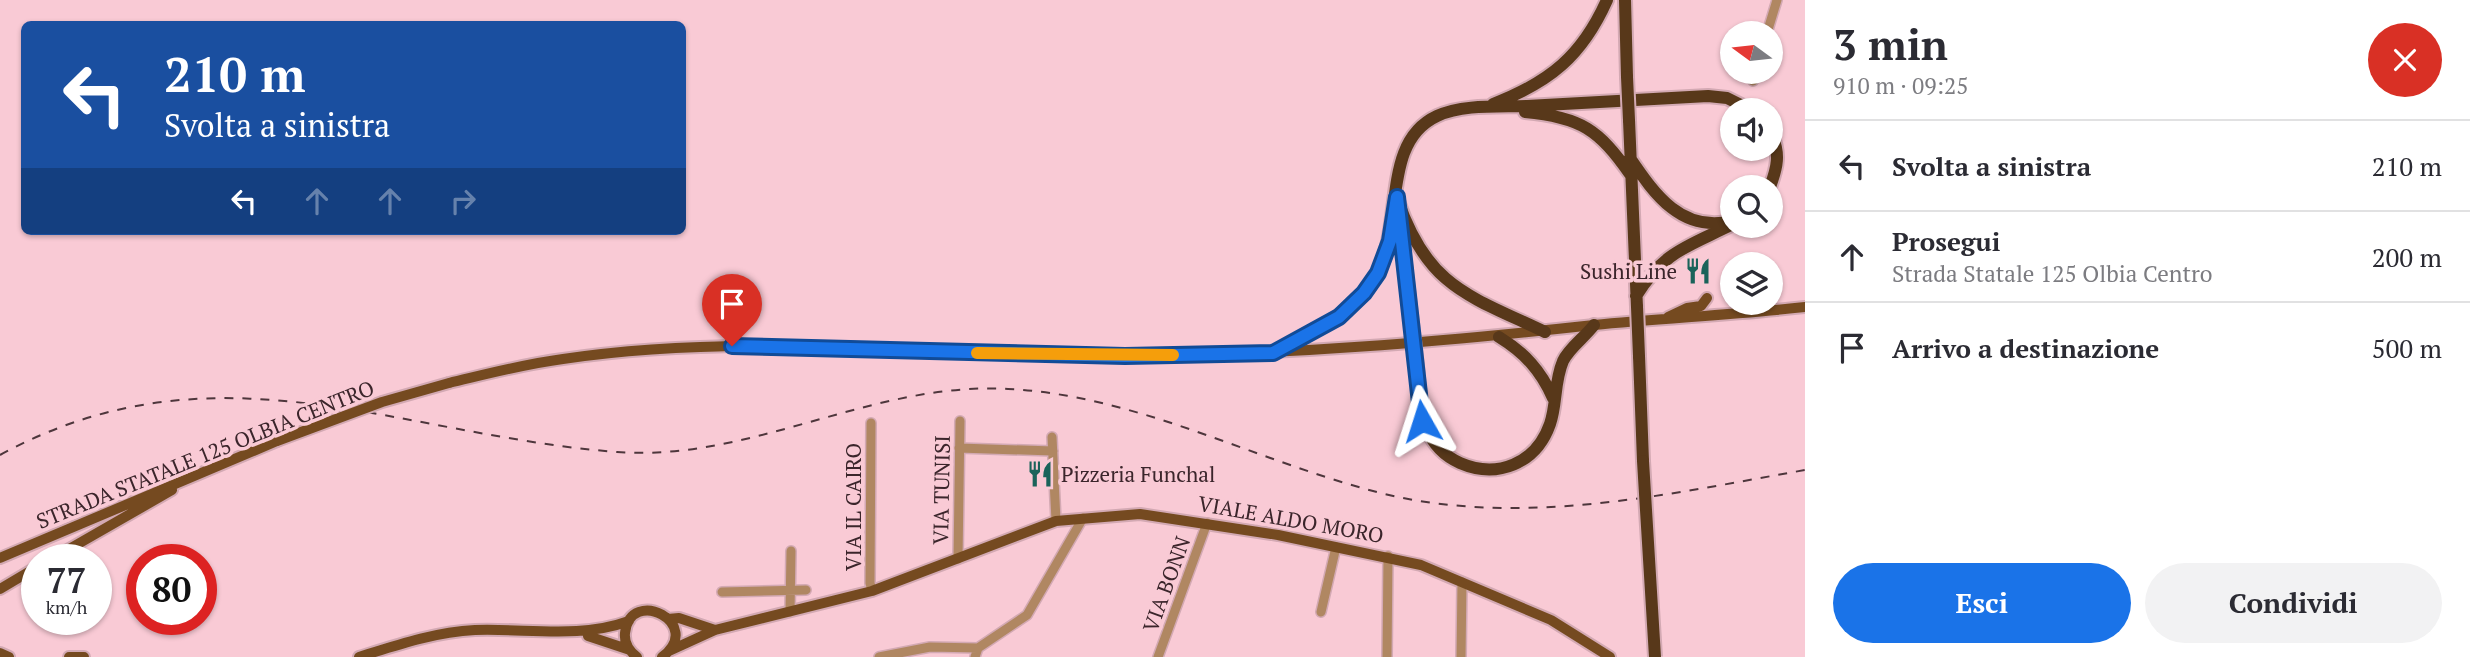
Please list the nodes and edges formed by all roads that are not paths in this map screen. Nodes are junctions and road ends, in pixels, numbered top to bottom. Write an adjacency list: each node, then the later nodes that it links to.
1 (1607, 0): 6 (highway)
2 (1625, 0): 7 (highway, bridge)
3 (1777, 0): 4 (street)
4 (1771, 21)
5 (1727, 98): 6 (highway)
6 (1483, 108): 8 (highway); 9 (highway)
7 (1630, 158): 8 (highway); 10 (highway)
8 (1630, 178): 13 (highway)
9 (1397, 197): 17 (highway); 19 (highway); 20 (highway, bridge)
10 (1720, 224)
11 (1720, 229): 13 (highway)
12 (1707, 298): 15 (main road)
13 (1637, 302): 63 (highway, bridge)
14 (1805, 307): 15 (main road, STRADA STATALE 125 OLBIA CENTRO)
15 (1659, 321): 16 (main road, STRADA STATALE 125 OLBIA CENTRO)
16 (1594, 325): 17 (main road, STRADA STATALE 125 OLBIA CENTRO); 20 (highway)
17 (1545, 332): 18 (main road, STRADA STATALE 125 OLBIA CENTRO)
18 (1499, 337): 19 (main road, STRADA STATALE 125 OLBIA CENTRO); 20 (highway)
19 (1273, 353): 26 (main road, STRADA STATALE 125 OLBIA CENTRO, bridge)
20 (1554, 400)
21 (960, 421): 24 (street, VIA TUNISI)
22 (871, 423): 41 (street, VIA IL CAIRO)
23 (1052, 437): 25 (street)
24 (959, 448): 25 (street); 35 (street, VIA TUNISI)
25 (1053, 451): 28 (street)
26 (203, 471): 30 (main road); 34 (main road, STRADA STATALE 125 OLBIA CENTRO)
27 (1083, 518): 28 (main road, VIALE ALDO MORO); 29 (main road, VIALE ALDO MORO); 49 (street)
28 (1056, 522): 35 (main road, VIALE ALDO MORO)
29 (1207, 523): 31 (main road, VIALE ALDO MORO); 59 (street, VIA BONN)
30 (78, 544)
31 (1336, 547): 33 (main road, VIALE ALDO MORO); 44 (street)
32 (791, 551): 40 (street)
33 (1388, 556): 37 (main road, VIALE ALDO MORO); 60 (street)
34 (0, 558)
35 (958, 559): 41 (main road, VIALE ALDO MORO)
36 (21, 577): 38 (main road)
37 (1462, 582): 52 (main road, VIALE ALDO MORO); 61 (street)
38 (0, 589)
39 (806, 590): 40 (street)
40 (791, 591): 42 (street); 43 (street)
41 (873, 591): 43 (main road, VIALE ALDO MORO)
42 (722, 592)
43 (790, 612): 47 (main road, VIALE ALDO MORO)
44 (1321, 612)
45 (668, 618): 46 (main road, VIALE ALDO MORO); 47 (main road, VIALE ALDO MORO); 53 (main road)
46 (629, 621): 48 (main road); 51 (main road)
47 (715, 629): 53 (main road, VIALE ALDO MORO)
48 (540, 631): 51 (main road); 57 (main road)
49 (976, 652): 58 (street)
50 (0, 653): 54 (main road)
51 (634, 654)
52 (1599, 654): 62 (main road, VIALE ALDO MORO)
53 (664, 655)
54 (9, 657)
55 (69, 657): 56 (main road)
56 (84, 657)
57 (359, 657)
58 (880, 657)
59 (1158, 657)
60 (1387, 657)
61 (1461, 657)
62 (1610, 657)
63 (1655, 657)

